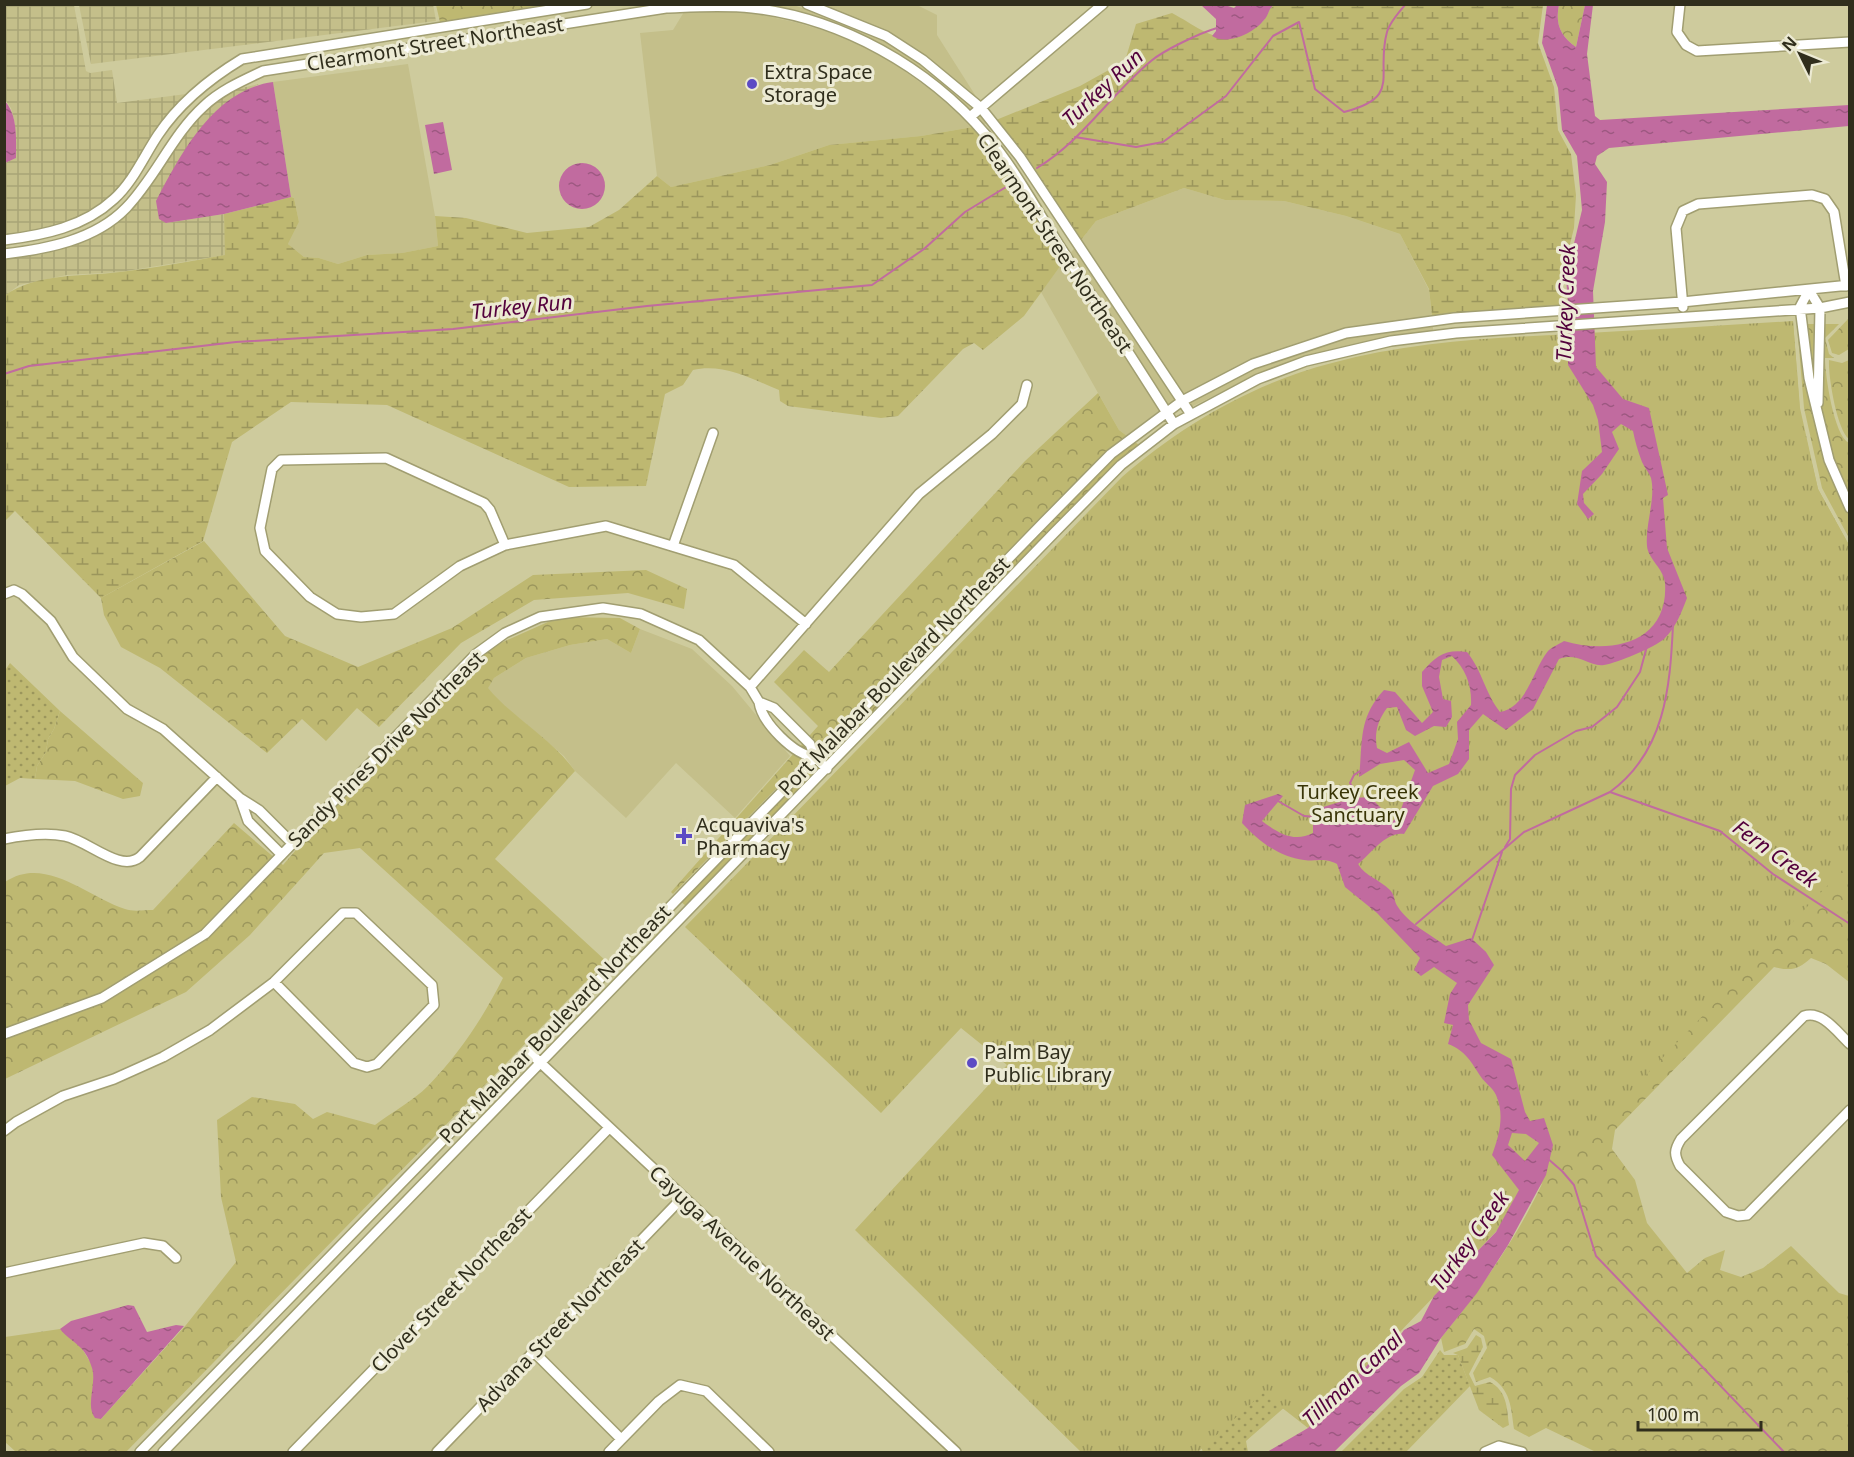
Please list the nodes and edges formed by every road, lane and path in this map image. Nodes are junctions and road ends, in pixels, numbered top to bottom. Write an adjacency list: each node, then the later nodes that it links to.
1 (587, 4): 8 (street, Clearmont Street Northeast)
2 (807, 4): 6 (street, Clearmont Street Northeast)
3 (1103, 4): 6 (street)
4 (1680, 4): 5 (street)
5 (1850, 42)
6 (981, 108): 7 (street); 22 (street, Clearmont Street Northeast)
7 (970, 117): 9 (street, Clearmont Street Northeast); 23 (street, Clearmont Street Northeast)
8 (4, 240)
9 (4, 254)
10 (1848, 286): 11 (street, Port Malabar Boulevard Northeast); 12 (street)
11 (1809, 290): 12 (street, Port Malabar Boulevard Northeast); 14 (street); 15 (street)
12 (1682, 302): 16 (street); 17 (street, Port Malabar Boulevard Northeast)
13 (1850, 302): 15 (street, Port Malabar Boulevard Northeast)
14 (1800, 307): 15 (street, Port Malabar Boulevard Northeast); 16 (street, Port Malabar Boulevard Northeast); 25 (street)
15 (1820, 308): 25 (street)
16 (1684, 315): 18 (street, Port Malabar Boulevard Northeast)
17 (1346, 333): 18 (street); 19 (street, Port Malabar Boulevard Northeast)
18 (1348, 350): 20 (street, Port Malabar Boulevard Northeast)
19 (1253, 364): 20 (street); 22 (street, Port Malabar Boulevard Northeast)
20 (1258, 379): 24 (street, Port Malabar Boulevard Northeast)
21 (1027, 385): 32 (street)
22 (1182, 400): 23 (street, Port Malabar Boulevard Northeast); 24 (street, Clearmont Street Northeast)
23 (1166, 411): 26 (street, Clearmont Street Northeast); 35 (street, Port Malabar Boulevard Northeast)
24 (1190, 413): 26 (street, Port Malabar Boulevard Northeast)
25 (1816, 414): 28 (street)
26 (1174, 424): 36 (street, Port Malabar Boulevard Northeast)
27 (713, 433): 30 (street)
28 (1850, 508)
29 (505, 544): 29 (street); 30 (street)
30 (673, 546): 32 (street)
31 (4, 594): 37 (street)
32 (806, 624): 33 (street)
33 (750, 687): 34 (street, Sandy Pines Drive Northeast); 42 (street, Sandy Pines Drive Northeast)
34 (759, 702): 35 (street, Sandy Pines Drive Northeast); 35 (street)
35 (815, 758): 36 (street, Sandy Pines Drive Northeast); 44 (street, Port Malabar Boulevard Northeast)
36 (827, 769): 45 (street, Port Malabar Boulevard Northeast)
37 (216, 777): 38 (street); 41 (street)
38 (240, 798): 39 (street); 40 (street)
39 (267, 817): 40 (street); 42 (street)
40 (256, 829): 43 (street)
41 (4, 839)
42 (292, 843): 43 (street, Sandy Pines Drive Northeast)
43 (281, 854): 47 (street, Sandy Pines Drive Northeast)
44 (613, 964): 45 (street); 49 (street, Port Malabar Boulevard Northeast)
45 (625, 975): 50 (street, Port Malabar Boulevard Northeast)
46 (274, 982): 46 (street); 53 (street)
47 (4, 1034)
48 (1850, 1044): 51 (street)
49 (529, 1052): 50 (street, Cayuga Avenue Northeast); 59 (street, Port Malabar Boulevard Northeast)
50 (541, 1064): 52 (street, Cayuga Avenue Northeast); 60 (street, Port Malabar Boulevard Northeast)
51 (1850, 1110)
52 (609, 1128): 54 (street, Cayuga Avenue Northeast); 61 (street, Clover Street Northeast)
53 (4, 1131)
54 (682, 1198): 57 (street, Advana Street Northeast); 65 (street, Cayuga Avenue Northeast)
55 (176, 1258): 56 (street)
56 (4, 1273)
57 (535, 1353): 58 (street); 62 (street, Advana Street Northeast)
58 (621, 1439): 63 (street); 64 (street)
59 (140, 1452)
60 (163, 1452)
61 (293, 1452)
62 (438, 1452)
63 (609, 1452)
64 (770, 1452)
65 (956, 1452)
66 (1485, 1452): 67 (street)
67 (1522, 1452)

